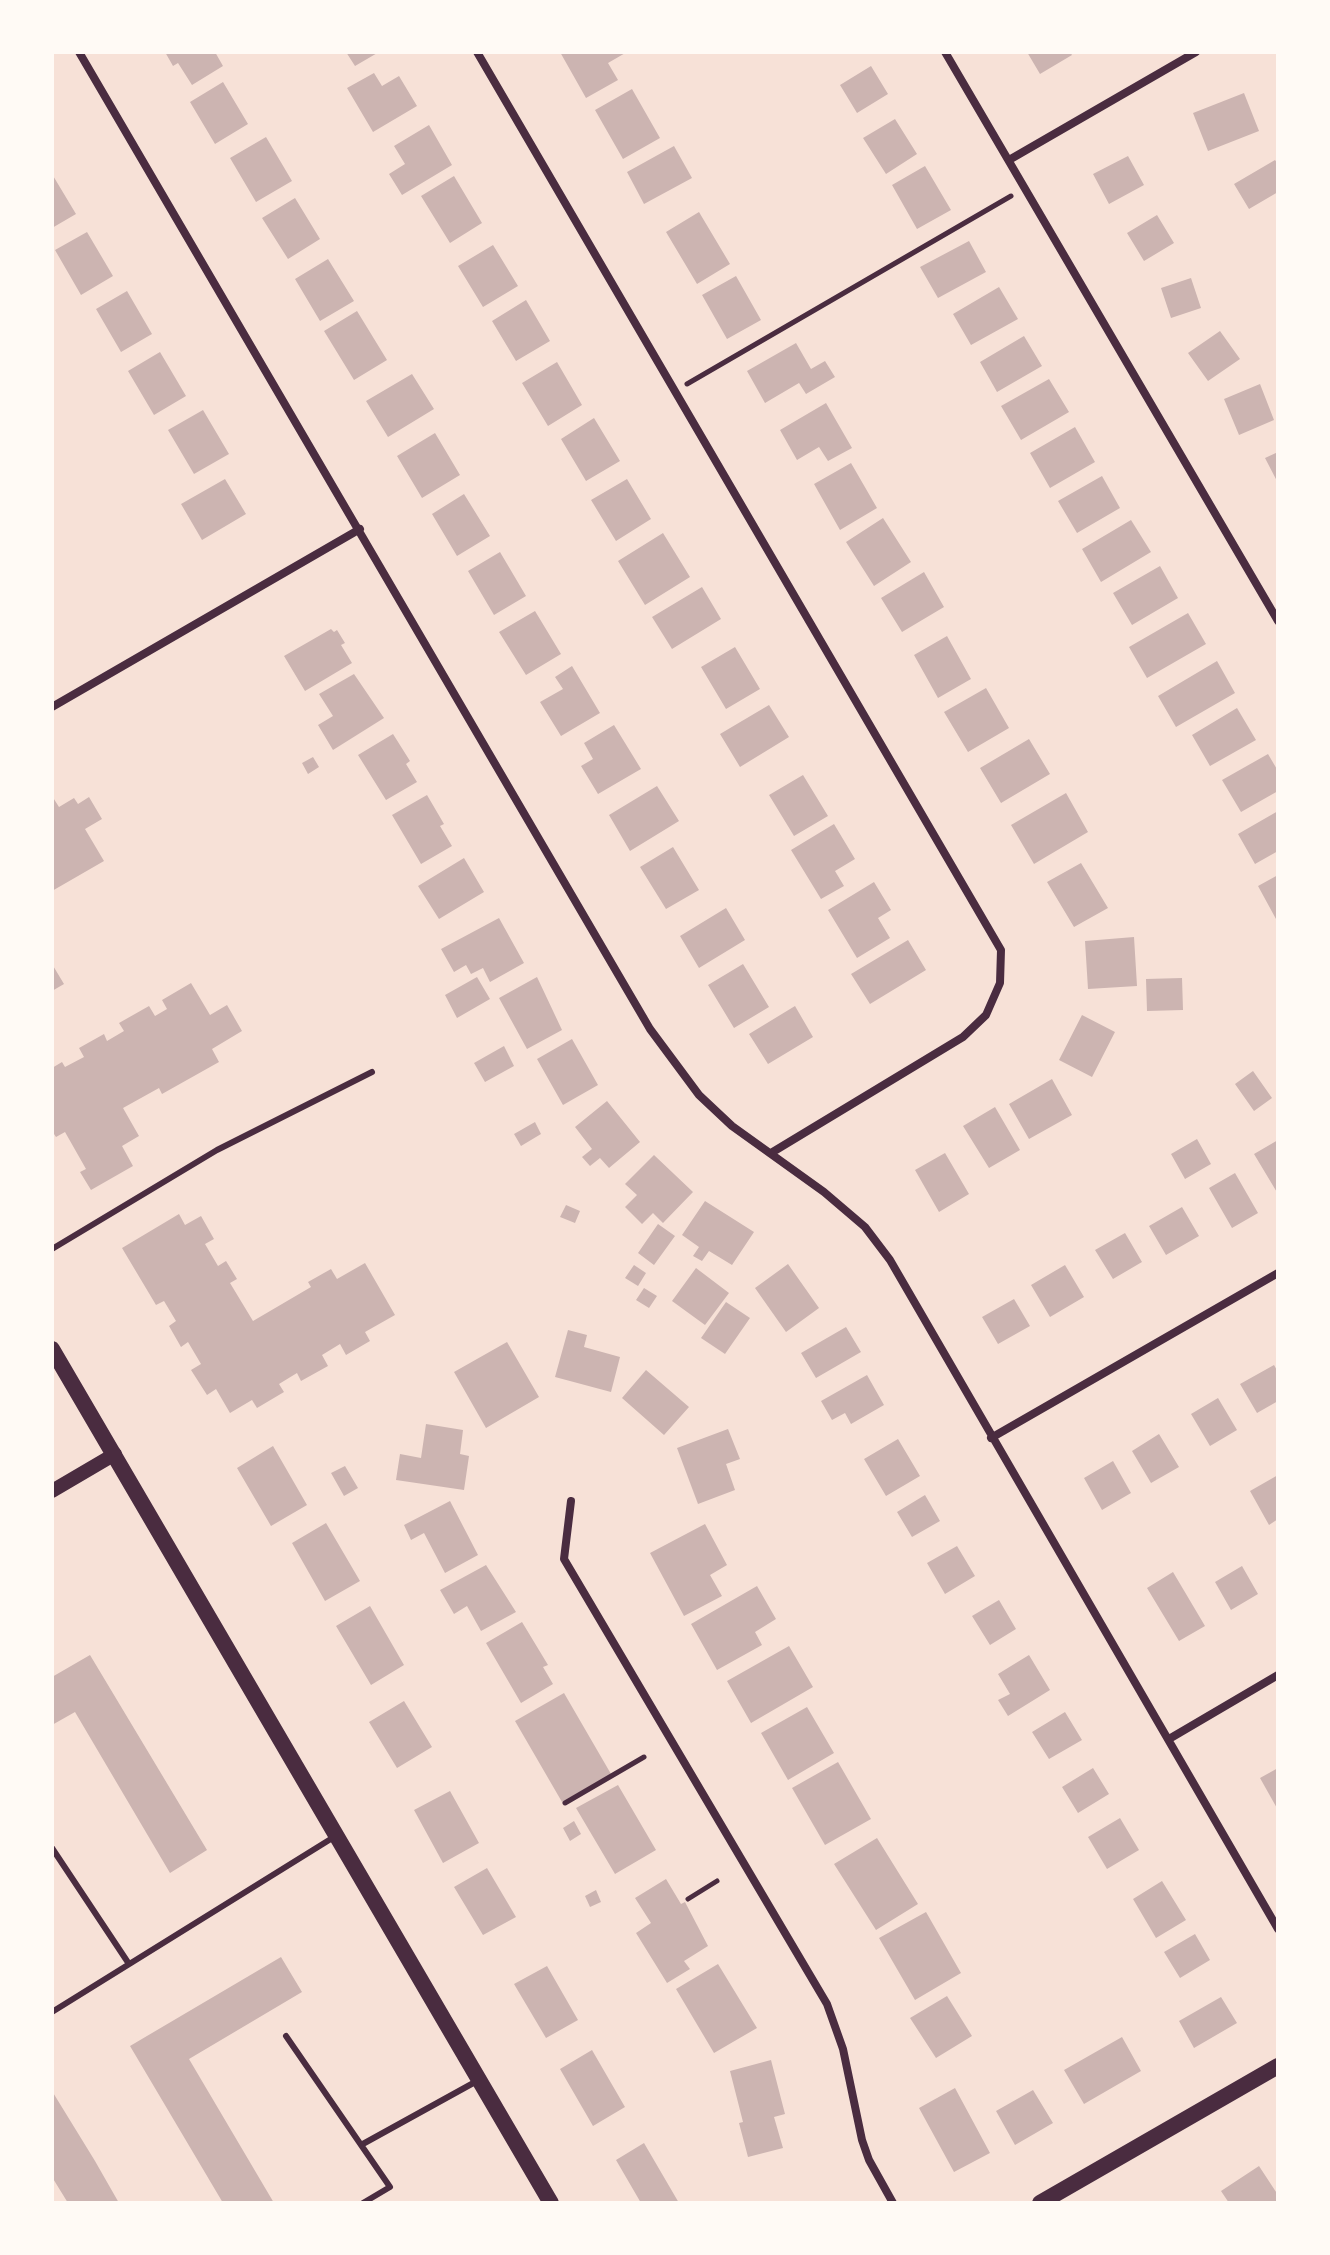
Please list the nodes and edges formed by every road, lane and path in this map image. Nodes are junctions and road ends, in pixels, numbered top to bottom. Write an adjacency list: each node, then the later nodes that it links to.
1 (79, 52): 8 (street)
2 (477, 52): 7 (street)
3 (945, 52): 5 (street)
4 (1196, 52): 5 (street)
5 (1009, 160): 6 (street)
6 (1025, 188): 7 (path); 9 (street)
7 (676, 390): 12 (street)
8 (360, 529): 10 (street); 12 (street)
9 (1278, 621)
10 (52, 707)
11 (372, 1072): 13 (lane)
12 (771, 1153): 16 (street)
13 (52, 1249)
14 (1278, 1273): 16 (street)
15 (52, 1349): 17 (main road)
16 (991, 1438): 21 (street)
17 (115, 1454): 18 (street); 24 (main road)
18 (52, 1491)
19 (571, 1501): 37 (street)
20 (1278, 1675): 21 (street)
21 (1169, 1739): 28 (street)
22 (644, 1757): 23 (path)
23 (565, 1803)
24 (337, 1835): 29 (lane); 33 (main road)
25 (52, 1848): 29 (lane)
26 (717, 1881): 27 (path)
27 (688, 1899)
28 (1278, 1929)
29 (129, 1964): 30 (lane)
30 (52, 2012)
31 (286, 2036): 34 (lane)
32 (1278, 2066): 38 (main road)
33 (479, 2080): 34 (lane); 36 (main road)
34 (361, 2145): 35 (lane)
35 (363, 2203)
36 (551, 2203)
37 (893, 2203)
38 (1040, 2203)

